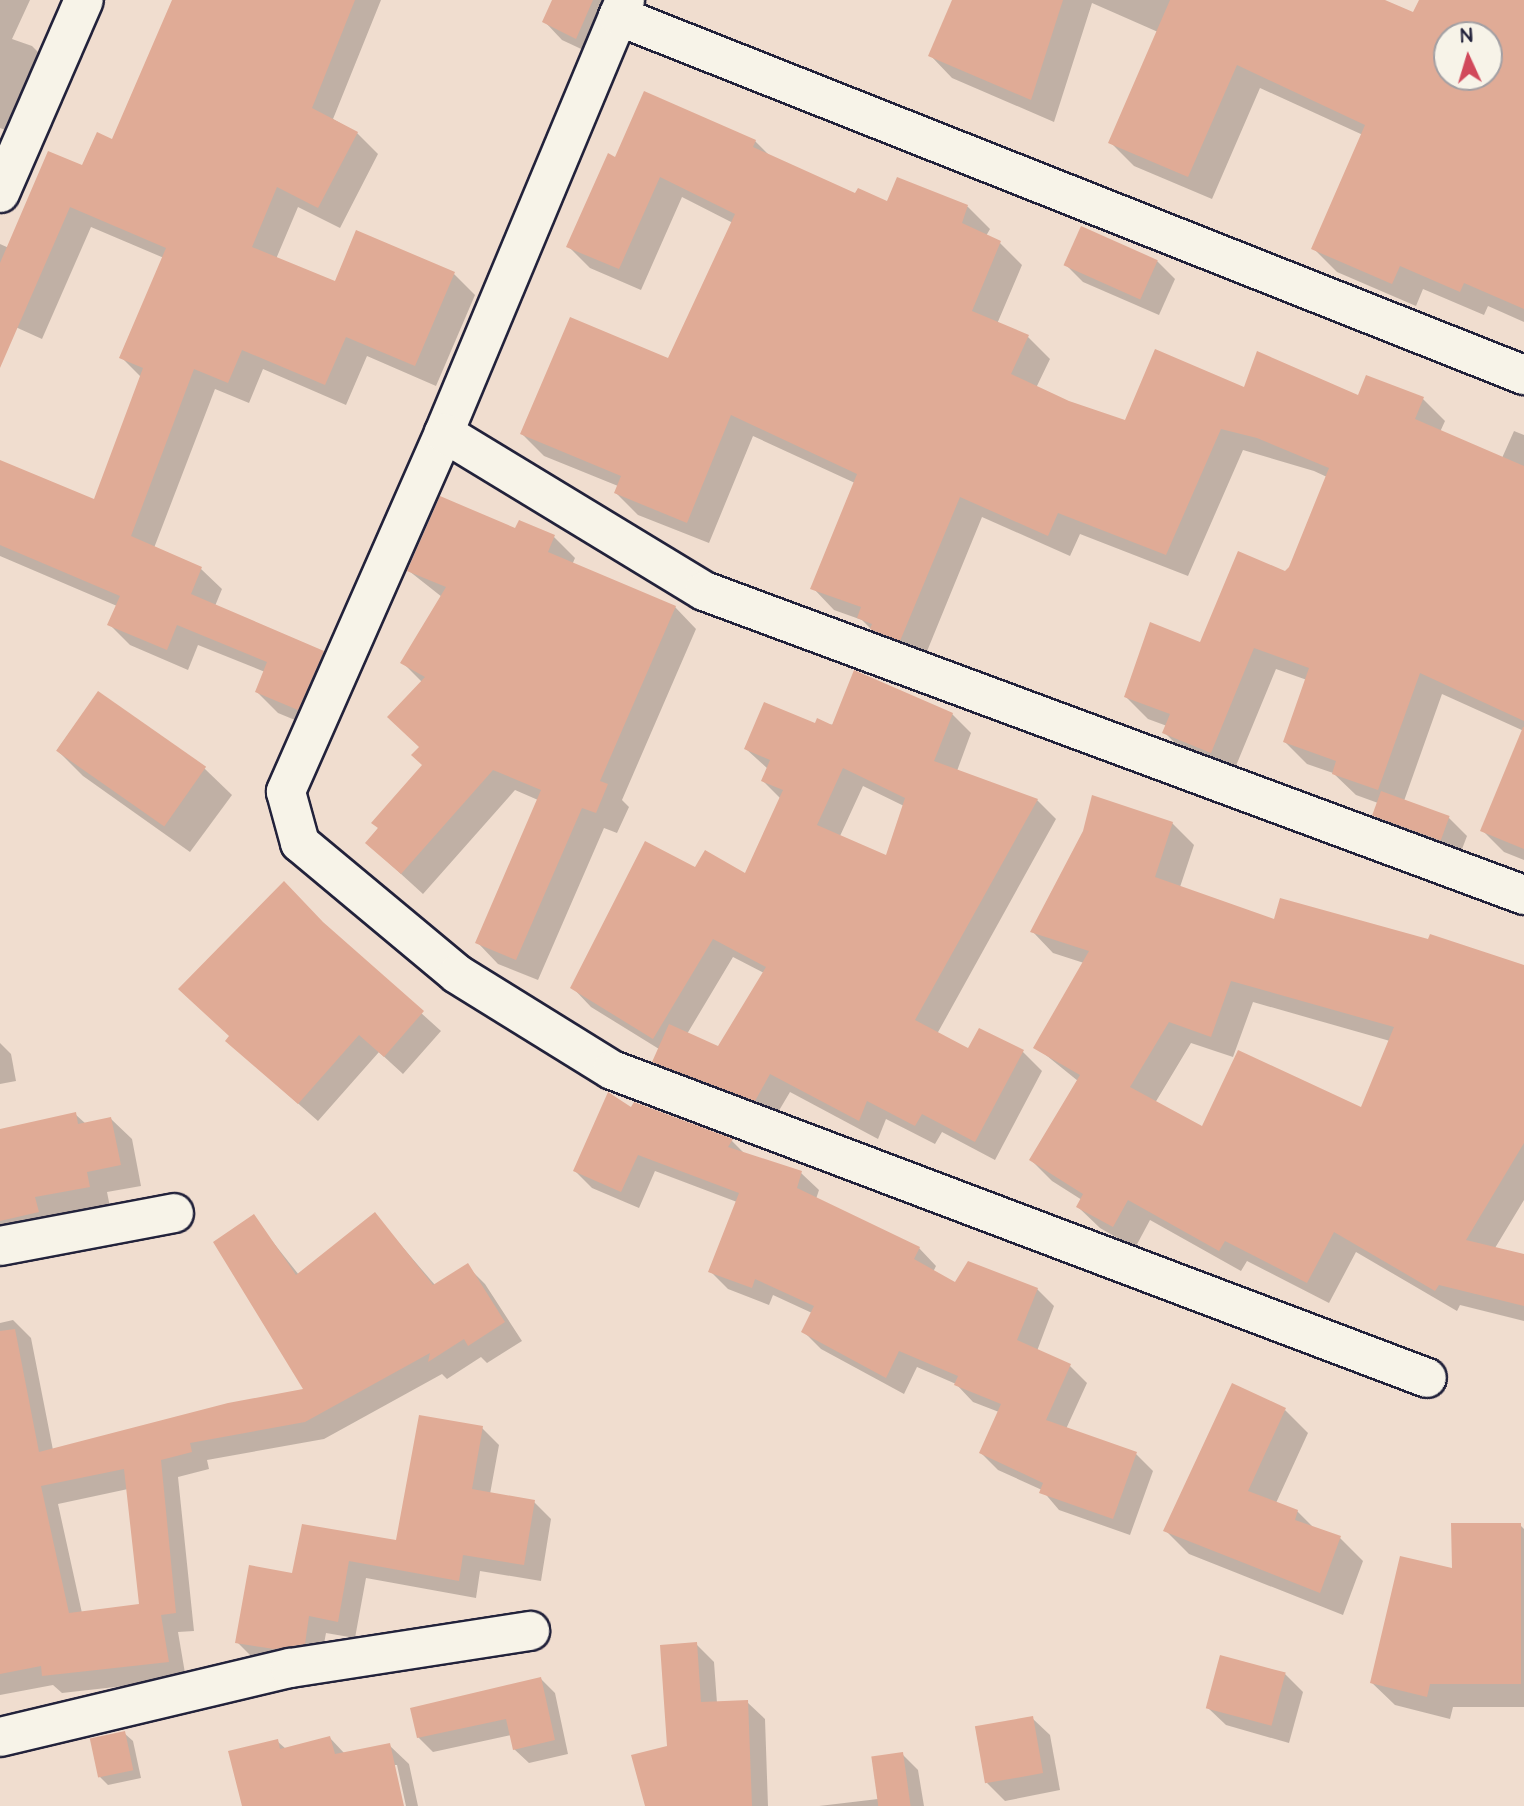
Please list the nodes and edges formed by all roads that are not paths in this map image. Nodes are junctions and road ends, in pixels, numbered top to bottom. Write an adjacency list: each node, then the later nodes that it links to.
1 (84, 0): 3 (street)
2 (621, 8): 4 (street); 5 (street)
3 (0, 192)
4 (1524, 375)
5 (444, 433): 6 (street); 9 (street)
6 (1524, 895)
7 (174, 1213): 8 (street)
8 (0, 1246)
9 (1427, 1378)
10 (530, 1631): 11 (street)
11 (0, 1737)

